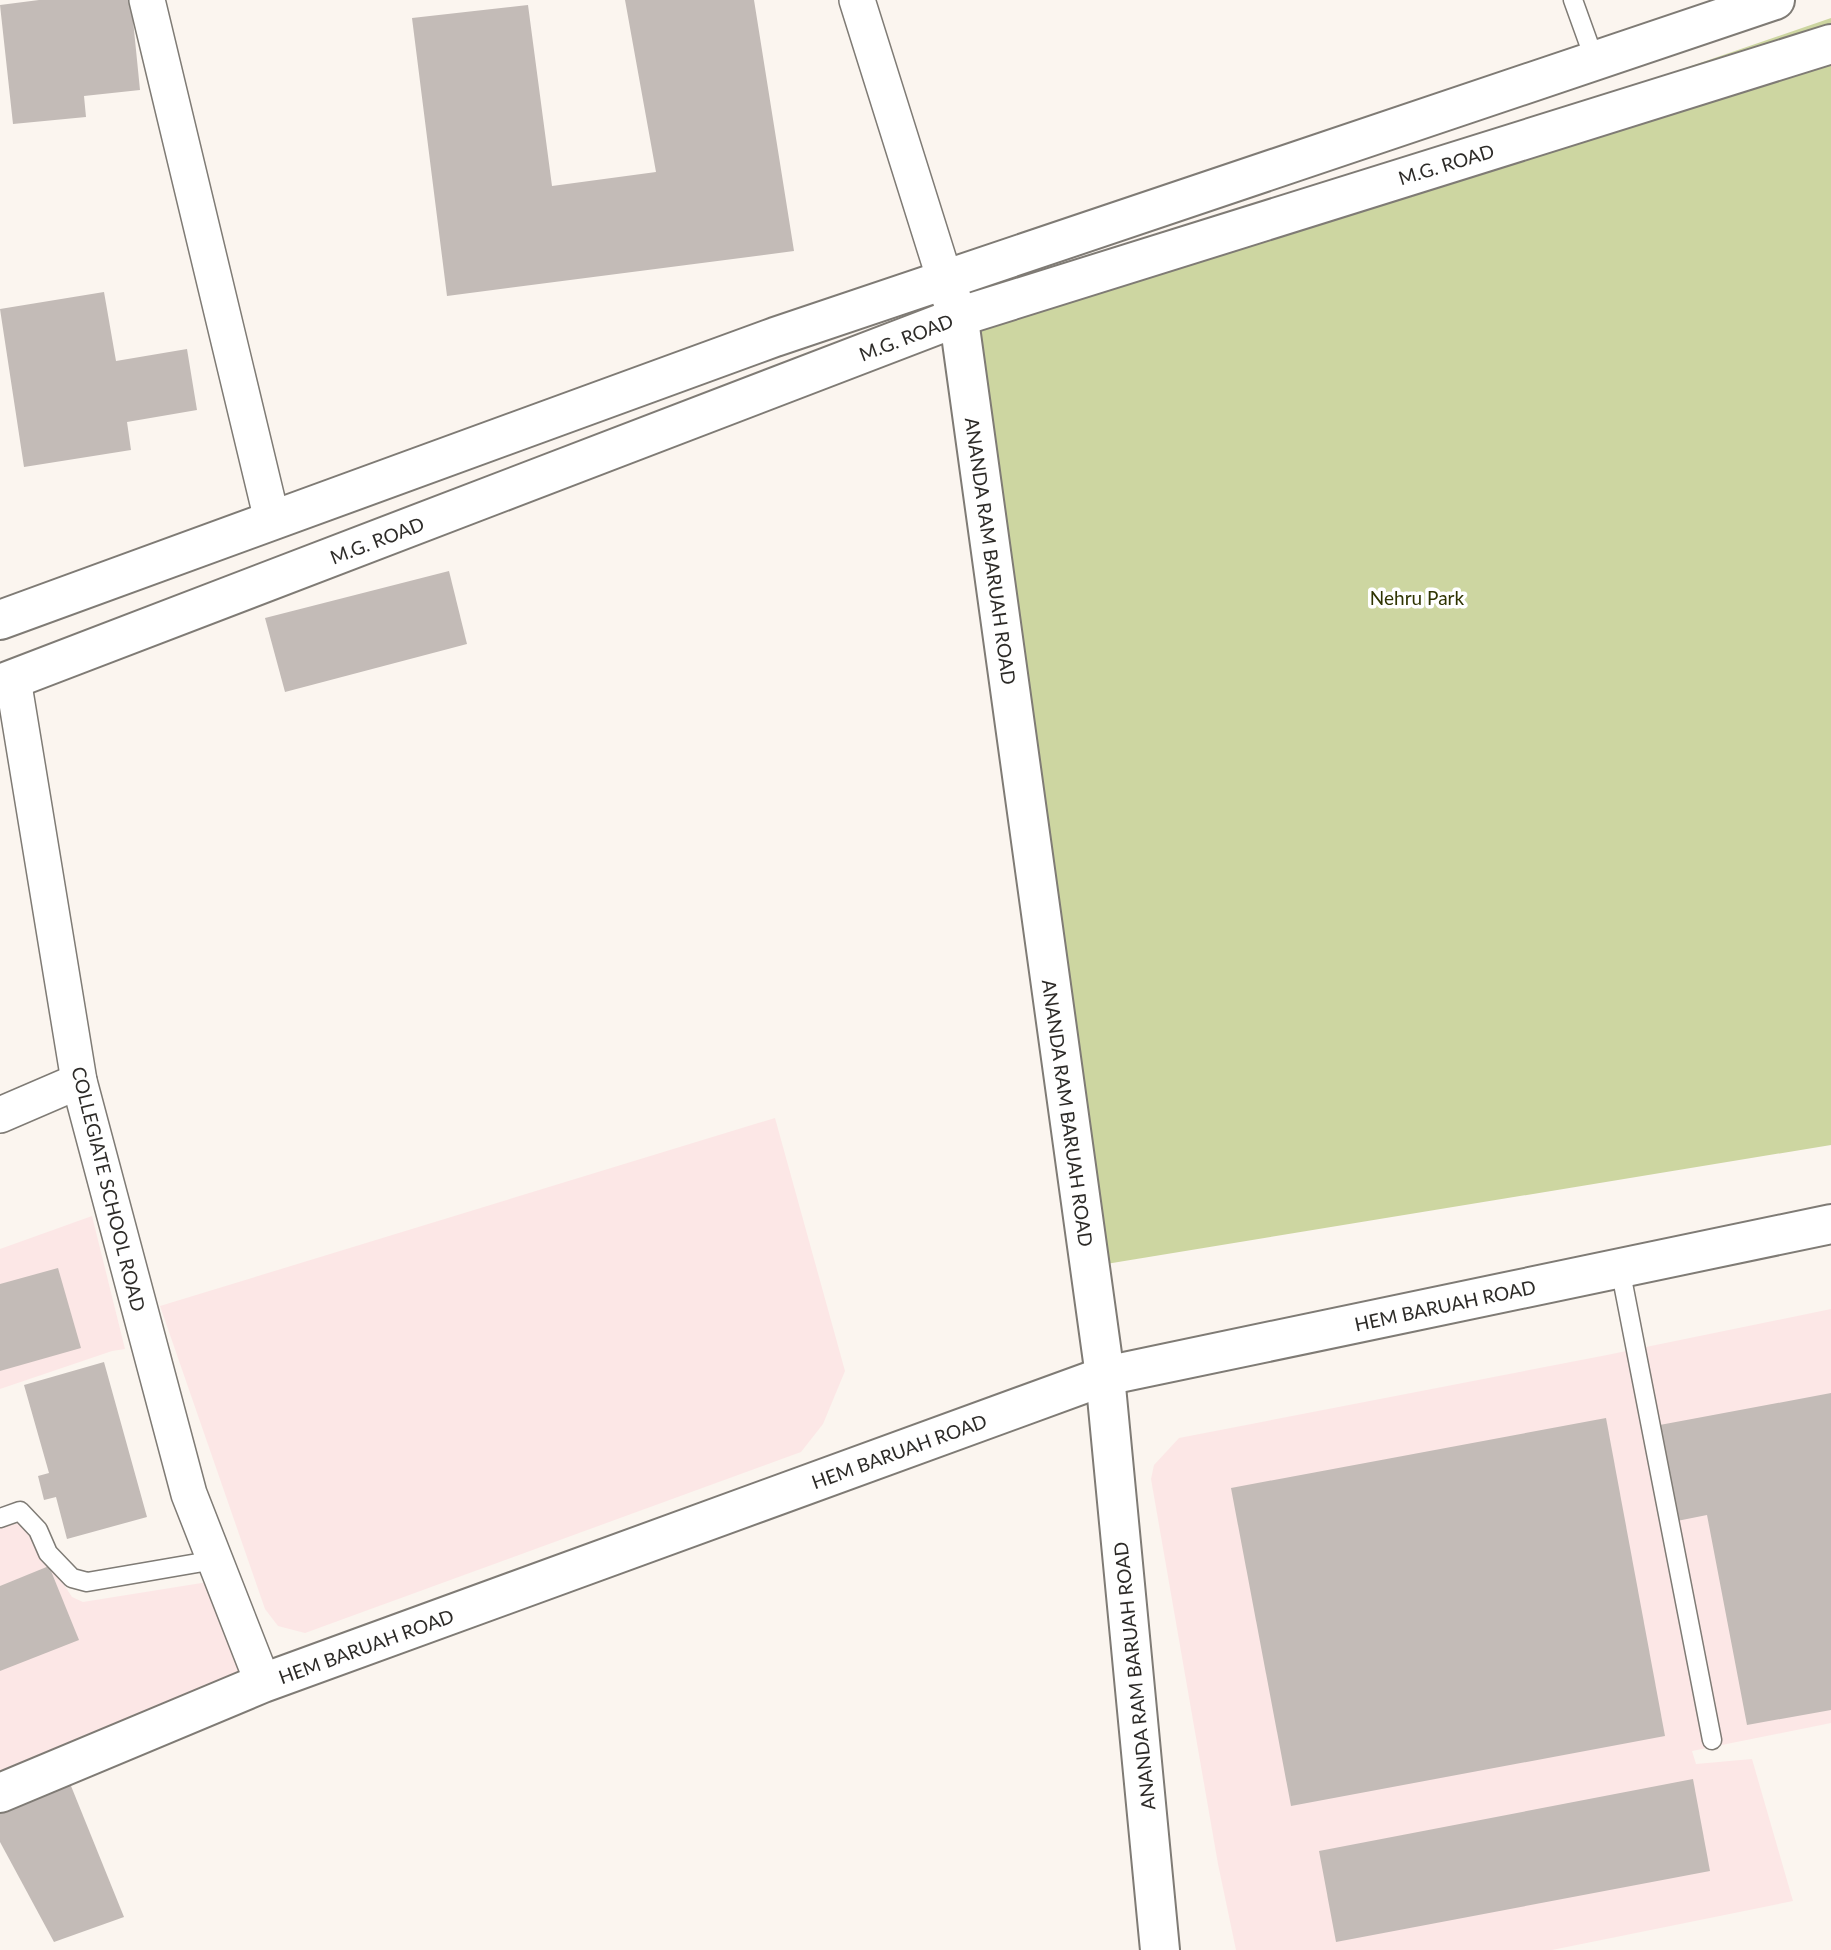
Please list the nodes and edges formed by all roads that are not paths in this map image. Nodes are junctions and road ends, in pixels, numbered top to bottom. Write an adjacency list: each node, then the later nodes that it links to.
1 (147, 0): 9 (street)
2 (857, 0): 7 (street)
3 (1573, 0): 6 (lane)
4 (1775, 0): 6 (main road)
5 (1831, 44): 8 (main road, M.G. ROAD)
6 (1595, 61): 7 (main road)
7 (945, 280): 8 (main road, ANANDA RAM BARUAH ROAD); 9 (main road)
8 (958, 317): 11 (main road, M.G. ROAD); 16 (main road, ANANDA RAM BARUAH ROAD)
9 (272, 520): 10 (main road)
10 (0, 620)
11 (6, 682): 12 (street, COLLEGIATE SCHOOL ROAD)
12 (79, 1081): 13 (street); 18 (street, COLLEGIATE SCHOOL ROAD)
13 (0, 1115)
14 (1831, 1224): 15 (main road, HEM BARUAH ROAD)
15 (1620, 1268): 16 (main road, HEM BARUAH ROAD); 20 (lane)
16 (1105, 1376): 19 (main road, HEM BARUAH ROAD); 22 (main road, ANANDA RAM BARUAH ROAD)
17 (0, 1518): 18 (lane)
18 (215, 1560): 19 (street, COLLEGIATE SCHOOL ROAD)
19 (263, 1683): 21 (main road, HEM BARUAH ROAD)
20 (1712, 1740)
21 (0, 1793)
22 (1160, 1950)

